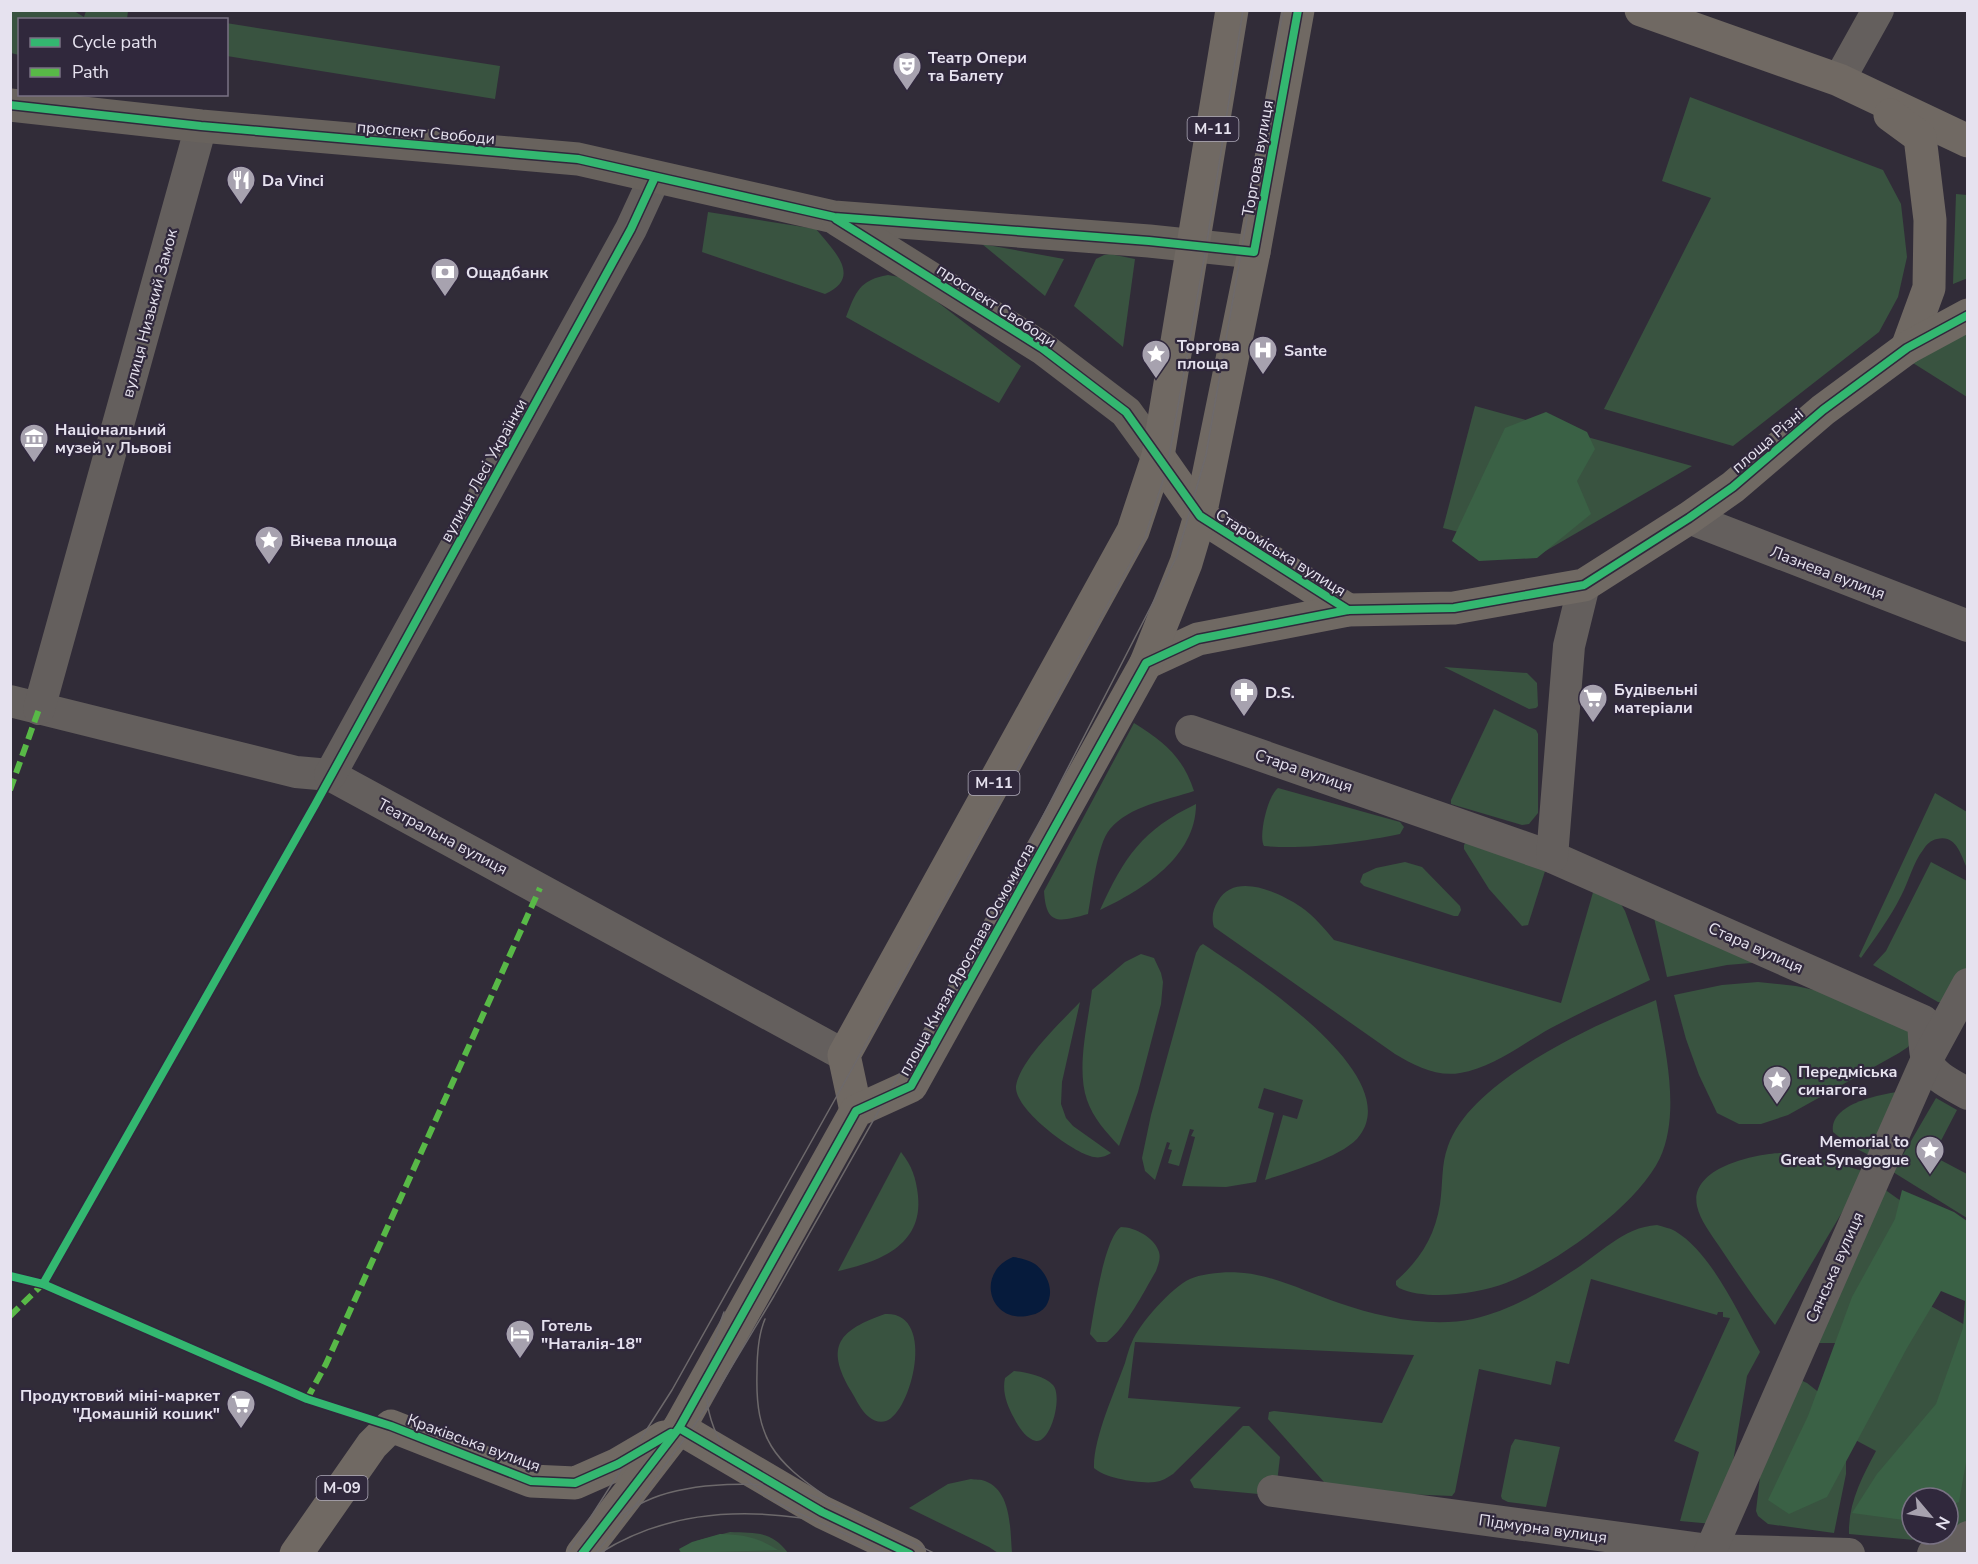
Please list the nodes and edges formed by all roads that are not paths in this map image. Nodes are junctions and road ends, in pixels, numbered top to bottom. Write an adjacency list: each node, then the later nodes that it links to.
1 (1232, 10): 11 (main road, М-11)
2 (1298, 10): 12 (main road, Торгова вулиця)
3 (1641, 10): 5 (main road)
4 (1878, 10): 5 (street)
5 (1839, 80): 8 (main road); 14 (main road)
6 (10, 105): 7 (main road, проспект Свободи)
7 (201, 126): 9 (main road, проспект Свободи); 22 (street, вулиця Низький Замок)
8 (1968, 141)
9 (655, 177): 10 (main road, проспект Свободи); 24 (street, вулиця Лесі Українки)
10 (834, 217): 11 (main road, проспект Свободи); 15 (main road, проспект Свободи)
11 (1194, 247): 12 (main road); 15 (main road, М-11)
12 (1254, 252): 16 (main road, Торгова вулиця)
13 (1968, 315): 14 (main road, площа Різні)
14 (1907, 348): 17 (main road, площа Різні)
15 (1158, 456): 16 (main road); 27 (main road, М-11)
16 (1200, 516): 19 (main road, Староміська вулиця); 21 (main road, площа Князя Ярослава Осмомисла)
17 (1689, 518): 18 (main road, площа Різні); 20 (street, Лазнева вулиця)
18 (1584, 585): 19 (main road, Староміська вулиця); 25 (street)
19 (1348, 610): 21 (main road, Староміська вулиця)
20 (1968, 626)
21 (1146, 663): 30 (main road, площа Князя Ярослава Осмомисла)
22 (25, 705): 24 (street, Театральна вулиця)
23 (1191, 731): 25 (street, Стара вулиця)
24 (330, 775): 27 (street, Театральна вулиця)
25 (1552, 857): 28 (street, Стара вулиця)
26 (1968, 984): 28 (street, Сянська вулиця)
27 (844, 1055): 30 (main road)
28 (1926, 1061): 29 (street); 34 (street, Сянська вулиця)
29 (1968, 1094)
30 (856, 1111): 31 (main road)
31 (679, 1428): 35 (main road, Краківська вулиця / М-09); 36 (main road); 37 (main road)
32 (1273, 1491): 34 (street, Підмурна вулиця)
33 (1968, 1537): 39 (street)
34 (1709, 1552): 38 (street, Підмурна вулиця)
35 (296, 1554)
36 (582, 1554)
37 (910, 1554)
38 (1849, 1554)
39 (1933, 1554)

